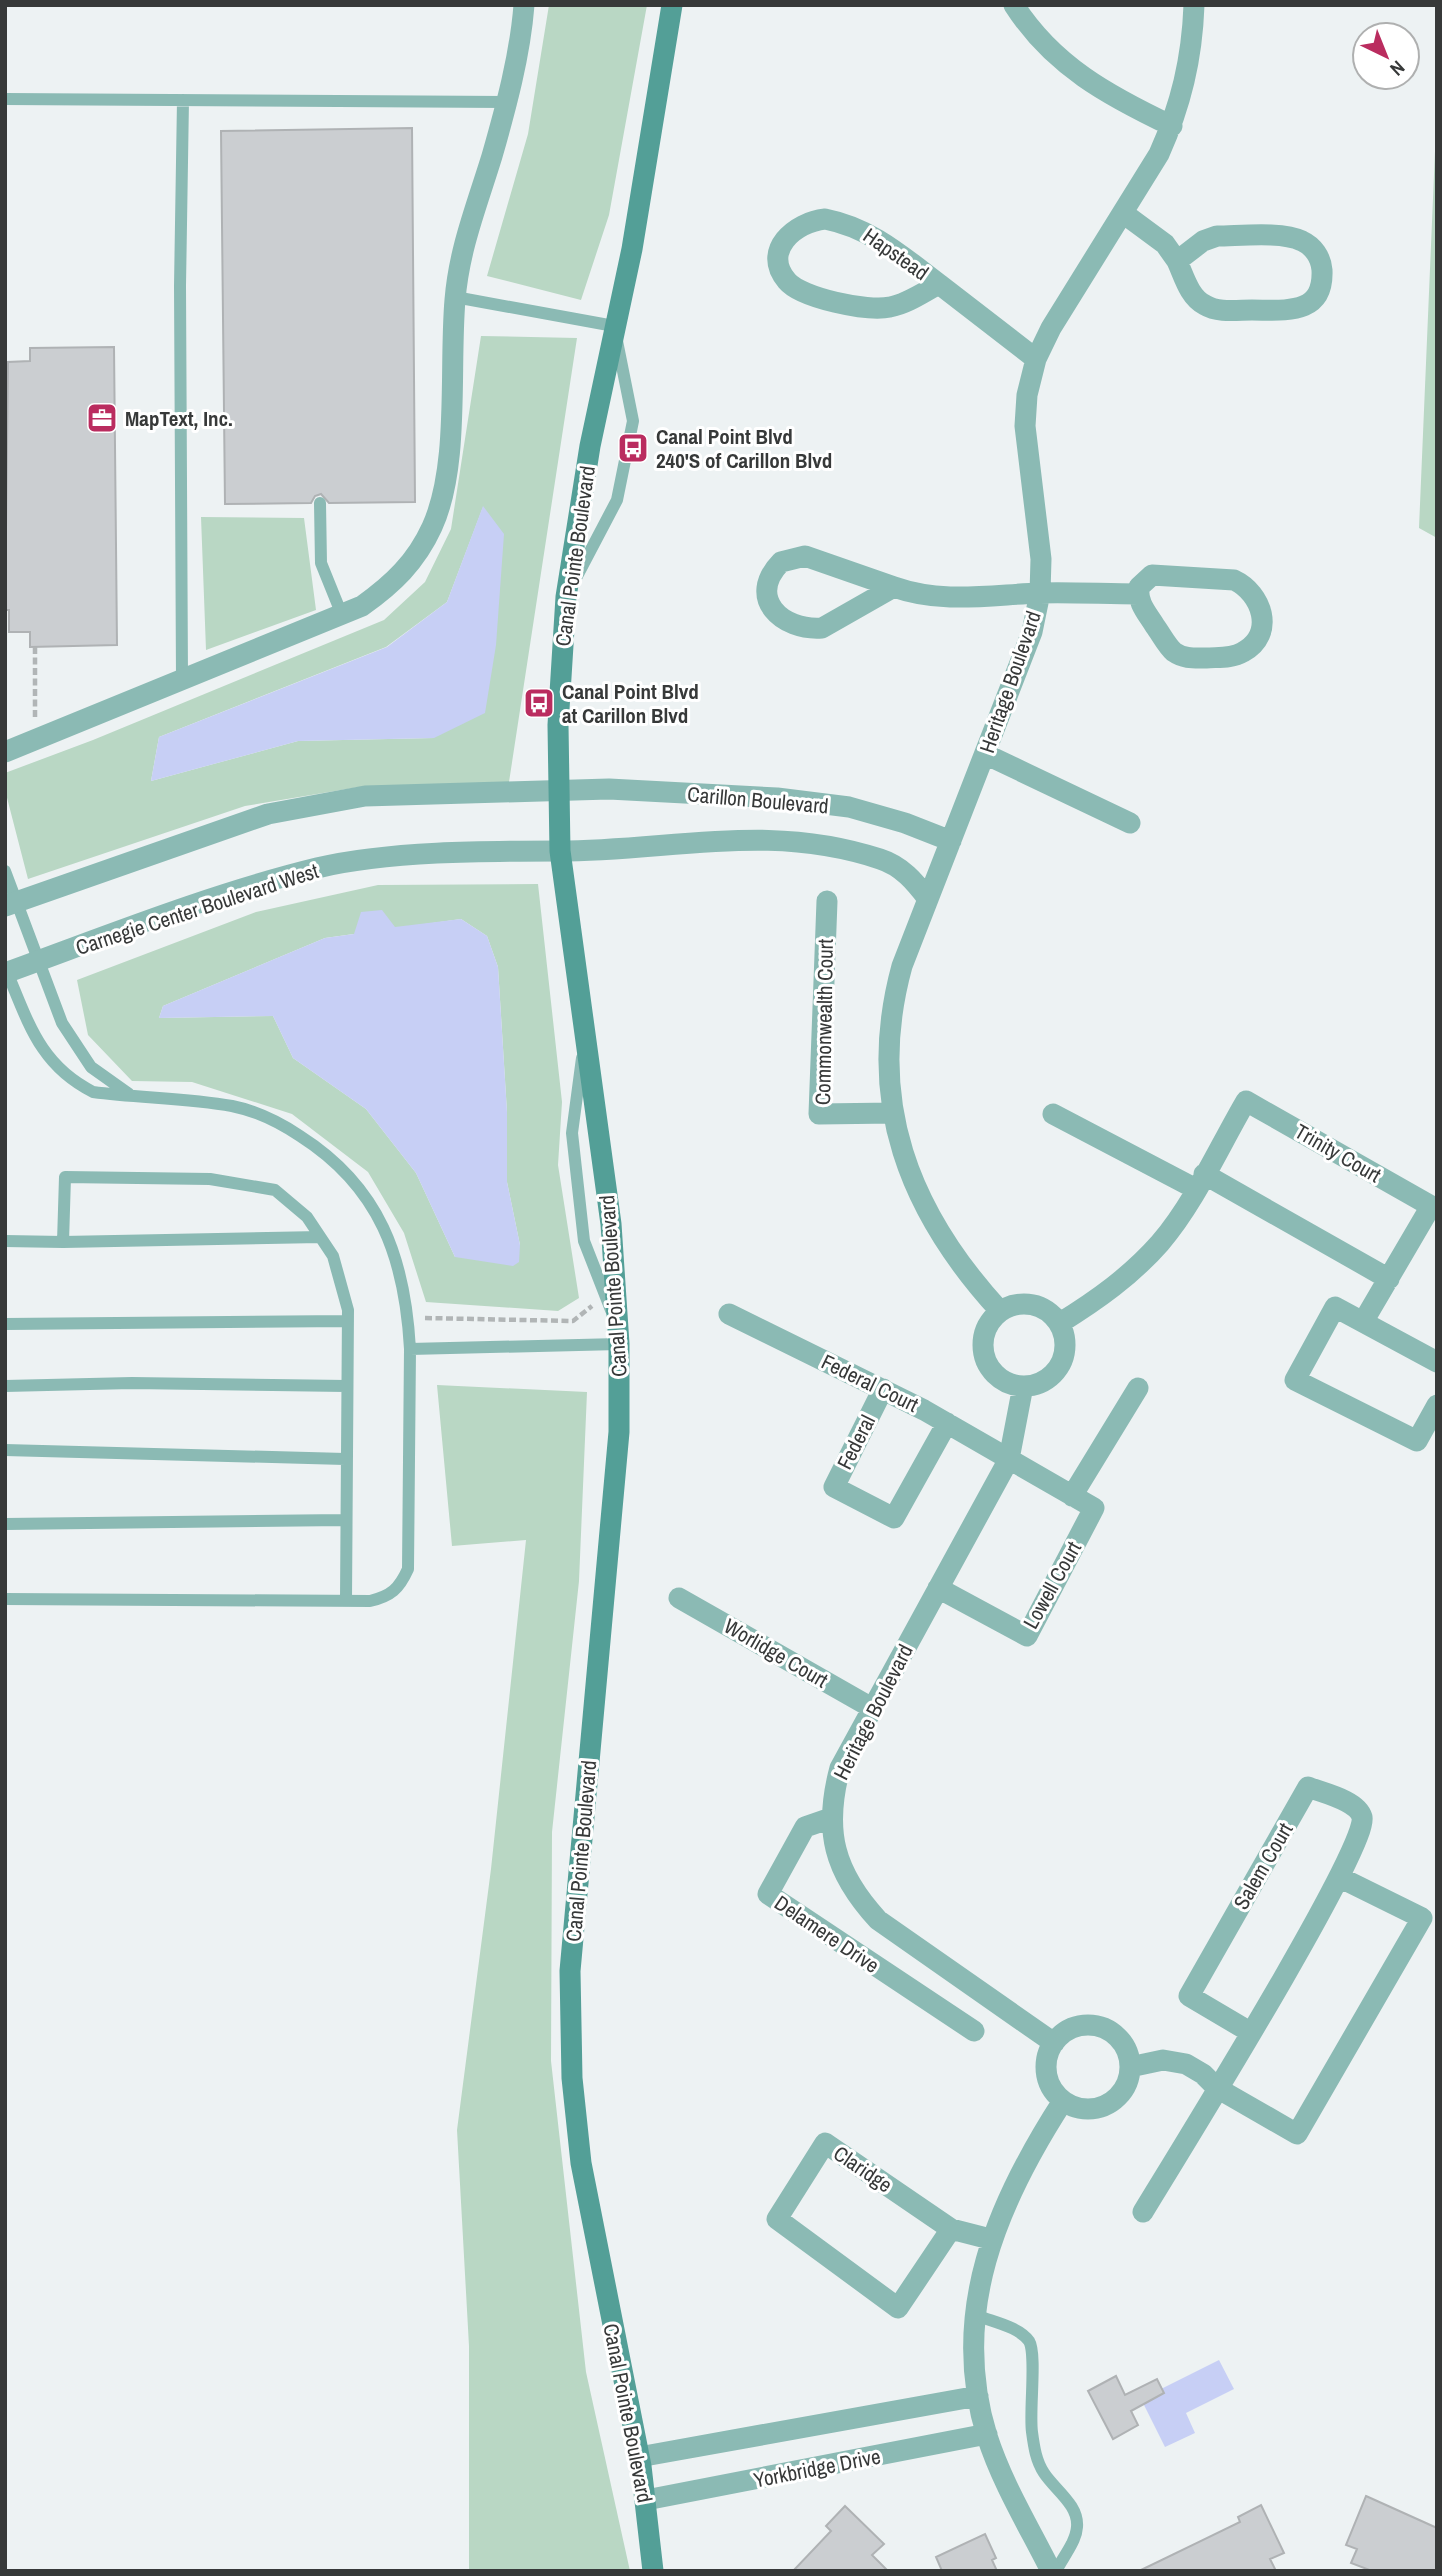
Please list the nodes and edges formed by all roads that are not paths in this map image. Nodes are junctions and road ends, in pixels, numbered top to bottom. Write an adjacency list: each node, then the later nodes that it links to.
1 (524, 5): 7 (street)
2 (671, 5): 13 (street, Canal Pointe Boulevard)
3 (1014, 5): 8 (street)
4 (1194, 5): 8 (street, Heritage Boulevard)
5 (5, 99): 6 (lane)
6 (183, 100): 7 (lane); 21 (lane)
7 (506, 102): 12 (street)
8 (1172, 126): 9 (street, Heritage Boulevard)
9 (1123, 213): 10 (street); 14 (street, Heritage Boulevard)
10 (1177, 261): 10 (street)
11 (939, 284): 11 (street, Hapstead); 14 (street)
12 (455, 297): 13 (lane); 20 (street)
13 (614, 326): 19 (street, Canal Pointe Boulevard); 19 (lane)
14 (1036, 359): 17 (street, Heritage Boulevard)
15 (320, 503): 20 (lane)
16 (894, 587): 16 (street); 17 (street)
17 (1040, 593): 18 (street); 23 (street, Heritage Boulevard)
18 (1138, 594): 18 (street)
19 (566, 597): 24 (street, Canal Pointe Boulevard)
20 (342, 615): 21 (street)
21 (182, 678): 22 (street)
22 (5, 752)
23 (985, 754): 25 (street); 26 (street, Heritage Boulevard)
24 (559, 792): 26 (street, Carillon Boulevard); 27 (street, Canal Pointe Boulevard); 31 (street)
25 (1130, 823)
26 (951, 841): 29 (street, Heritage Boulevard)
27 (560, 851): 29 (street, Carillon Boulevard); 32 (street, Carnegie Center Boulevard West); 34 (street, Canal Pointe Boulevard)
28 (5, 871): 31 (lane)
29 (928, 899): 36 (street, Heritage Boulevard)
30 (827, 901): 36 (street, Commonwealth Court)
31 (11, 904): 32 (lane)
32 (38, 961): 33 (street, Carnegie Center Boulevard West); 35 (lane)
33 (6, 973): 35 (lane)
34 (586, 1030): 49 (street, Canal Pointe Boulevard); 49 (lane)
35 (134, 1097): 50 (lane)
36 (893, 1113): 43 (street, Heritage Boulevard)
37 (1053, 1114): 38 (street)
38 (1200, 1181): 42 (street); 42 (street, Trinity Court); 47 (street, Trinity Court)
39 (320, 1237): 41 (lane); 41 (lane); 45 (lane)
40 (5, 1241): 41 (lane)
41 (64, 1242)
42 (1389, 1279): 46 (street, Trinity Court)
43 (1000, 1311): 47 (street); 54 (street)
44 (729, 1314): 56 (street, Federal Court)
45 (348, 1321): 48 (lane); 53 (lane)
46 (1363, 1322): 51 (street); 57 (street)
47 (1060, 1323): 54 (street)
48 (5, 1324)
49 (618, 1336): 50 (lane); 84 (street, Canal Pointe Boulevard)
50 (410, 1349): 68 (lane)
51 (1437, 1362)
52 (5, 1386): 53 (lane)
53 (346, 1386): 61 (lane)
54 (1023, 1386): 60 (street, Heritage Boulevard)
55 (1138, 1388): 62 (street)
56 (883, 1389): 58 (street, Federal Court); 58 (street, Federal)
57 (1437, 1405)
58 (947, 1423): 60 (street, Federal Court)
59 (5, 1450): 61 (lane)
60 (1009, 1459): 62 (street, Lowell Court); 65 (street, Heritage Boulevard)
61 (345, 1460): 63 (lane)
62 (1072, 1496): 65 (street, Lowell Court)
63 (344, 1520): 64 (lane); 68 (lane)
64 (5, 1524)
65 (938, 1588): 69 (street, Heritage Boulevard)
66 (680, 1598): 69 (street, Worlidge Court)
67 (5, 1599): 68 (lane)
68 (346, 1600)
69 (872, 1708): 70 (street, Heritage Boulevard)
70 (831, 1818): 72 (street, Delamere Drive); 74 (street, Heritage Boulevard)
71 (1341, 1878): 73 (street, Salem Court); 73 (street, Salem Court); 76 (street)
72 (974, 2031)
73 (1250, 2032): 76 (street, Salem Court)
74 (1054, 2043): 75 (street); 77 (street)
75 (1130, 2067): 76 (street); 77 (street)
76 (1217, 2088): 78 (street, Salem Court)
77 (1063, 2101): 80 (street)
78 (1143, 2212)
79 (951, 2228): 79 (street, Claridge); 80 (street)
80 (990, 2239): 81 (street)
81 (976, 2315): 82 (street); 88 (lane)
82 (978, 2396): 83 (street); 84 (street, Yorkbridge Drive)
83 (987, 2434): 85 (street, Yorkbridge Drive); 87 (street)
84 (639, 2457): 85 (street, Canal Pointe Boulevard)
85 (646, 2500): 86 (street, Canal Pointe Boulevard)
86 (653, 2571)
87 (1051, 2571)
88 (1056, 2571)

